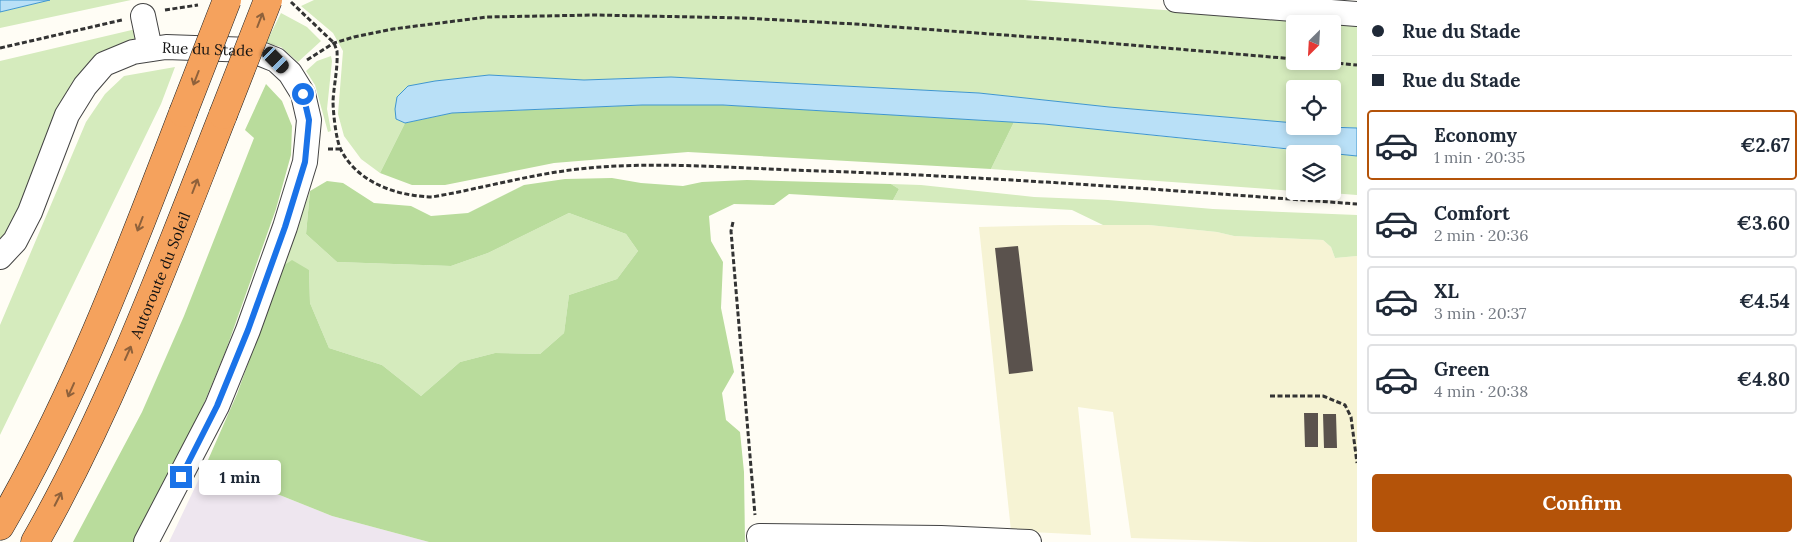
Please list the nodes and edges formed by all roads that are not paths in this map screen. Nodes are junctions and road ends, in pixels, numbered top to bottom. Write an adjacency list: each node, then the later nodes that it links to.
1 (226, 0): 8 (highway, one-way to 8, bridge)
2 (268, 0): 10 (highway, Autoroute du Soleil, one-way to 2, bridge)
3 (1176, 0): 4 (street)
4 (1357, 14)
5 (143, 16): 6 (street)
6 (150, 49): 7 (street, Rue du Stade); 11 (street, Rue du Stade)
7 (0, 257)
8 (0, 526)
9 (760, 539): 12 (street)
10 (35, 542)
11 (146, 542)
12 (1029, 542)

